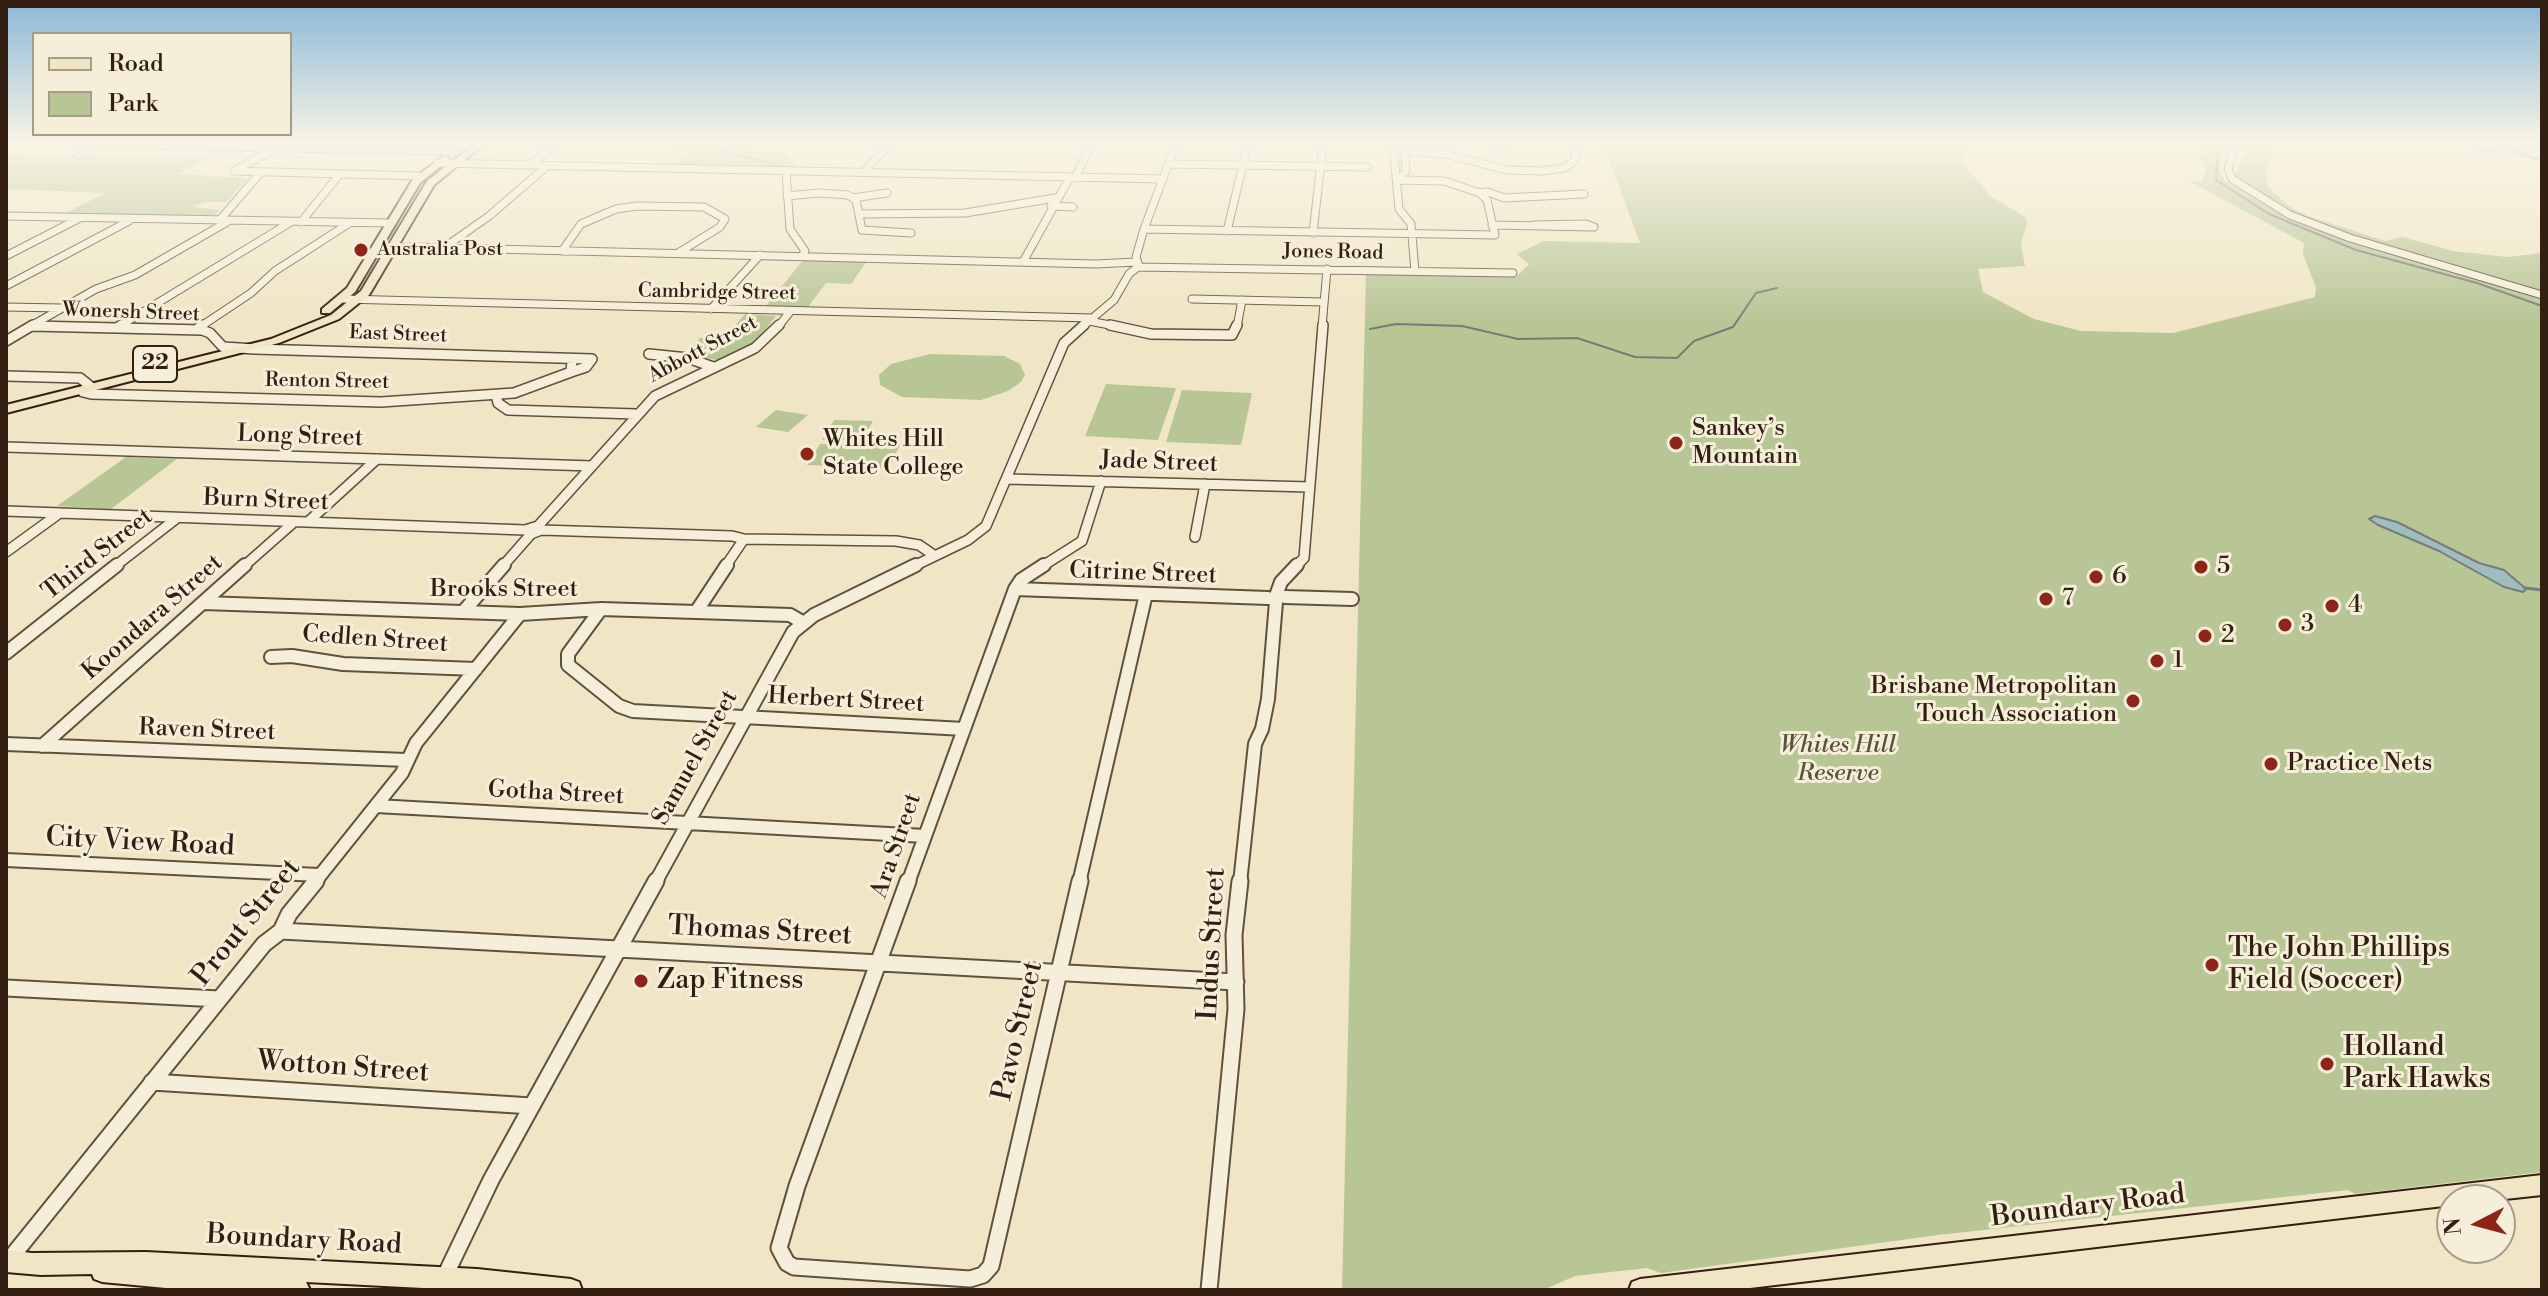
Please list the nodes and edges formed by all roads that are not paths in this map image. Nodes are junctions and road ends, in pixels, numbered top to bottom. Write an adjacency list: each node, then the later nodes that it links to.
1 (233, 204): 23 (street)
2 (315, 204): 26 (street)
3 (402, 204): 27 (highway, 22)
4 (417, 204): 37 (highway, 22)
5 (502, 204): 38 (street)
6 (788, 204): 44 (street)
7 (855, 204): 19 (street)
8 (1033, 204): 18 (street)
9 (1052, 204): 45 (street)
10 (1063, 204): 17 (street)
11 (1153, 204): 32 (street)
12 (1233, 204): 33 (street)
13 (1316, 204): 35 (street)
14 (1399, 204): 36 (street)
15 (1488, 204): 30 (street)
16 (2271, 204): 53 (street)
17 (1073, 207)
18 (965, 213): 19 (street); 29 (street)
19 (859, 214): 34 (street)
20 (6, 216): 21 (street)
21 (81, 218): 22 (street); 43 (street)
22 (132, 219): 23 (street); 52 (street)
23 (219, 221): 24 (street)
24 (229, 221): 25 (street); 60 (street)
25 (291, 222): 26 (street); 65 (street)
26 (301, 222): 28 (street)
27 (391, 223): 28 (street); 39 (highway, 22)
28 (348, 224): 66 (street)
29 (975, 225)
30 (1492, 225): 31 (street); 36 (street)
31 (1534, 225): 31 (street)
32 (1144, 229): 33 (street); 46 (street); 47 (street)
33 (1227, 231): 35 (street)
34 (911, 233)
35 (1313, 233): 36 (street)
36 (1412, 235): 49 (street)
37 (392, 248): 38 (street); 39 (street); 56 (highway, 22)
38 (445, 248): 40 (street)
39 (375, 250): 54 (highway, 22)
40 (562, 251): 41 (street); 41 (street)
41 (678, 253): 42 (street)
42 (760, 255): 44 (street); 61 (street)
43 (6, 256)
44 (802, 256): 45 (street)
45 (1023, 262): 46 (street)
46 (1121, 265): 47 (street, Jones Road); 51 (street)
47 (1136, 265): 48 (street, Jones Road); 51 (street)
48 (1327, 269): 49 (street, Jones Road); 58 (street)
49 (1415, 271): 50 (street, Jones Road)
50 (1513, 273)
51 (1123, 284): 63 (street)
52 (6, 286)
53 (2542, 295)
54 (342, 299): 56 (street, Cambridge Street); 69 (highway, 22)
55 (1192, 299): 57 (street)
56 (359, 300): 61 (street, Cambridge Street); 67 (highway, 22)
57 (1242, 300): 58 (street); 63 (street, Cambridge Street)
58 (1324, 302): 90 (street)
59 (6, 307): 60 (street)
60 (62, 308): 64 (street)
61 (711, 309): 62 (street, Cambridge Street)
62 (789, 313): 63 (street, Cambridge Street); 74 (street, Abbott Street)
63 (1090, 320): 87 (street)
64 (32, 326): 65 (street, Wonersh Street); 68 (street)
65 (117, 328): 66 (street, Wonersh Street)
66 (196, 330): 69 (street, Wonersh Street)
67 (292, 335): 70 (highway, 22); 71 (highway)
68 (6, 341)
69 (223, 347): 70 (street, East Street); 78 (highway, 22)
70 (246, 348): 71 (street, East Street); 77 (highway, 22)
71 (288, 350): 73 (street, East Street)
72 (649, 354): 74 (street)
73 (572, 360): 75 (street); 75 (street)
74 (713, 367): 83 (street, Abbott Street)
75 (571, 372): 80 (street, Renton Street)
76 (6, 376): 78 (street, Renton Street)
77 (122, 380): 78 (highway, 22); 79 (highway)
78 (86, 386): 79 (street, Renton Street); 81 (highway, 22); 82 (highway, 22)
79 (114, 395): 80 (street, Renton Street)
80 (496, 395): 83 (street)
81 (6, 402)
82 (6, 409)
83 (636, 414): 86 (street, Abbott Street)
84 (6, 447): 85 (street, Long Street)
85 (377, 459): 86 (street, Long Street); 94 (street)
86 (592, 466): 96 (street, Abbott Street)
87 (1007, 479): 88 (street, Jade Street); 100 (street)
88 (1101, 481): 89 (street, Jade Street); 101 (street)
89 (1205, 484): 90 (street, Jade Street); 97 (street)
90 (1310, 487): 103 (street)
91 (6, 511): 92 (street, Burn Street)
92 (57, 515): 93 (street, Burn Street); 99 (street)
93 (177, 518): 95 (street, Burn Street); 111 (street, Third Street)
94 (309, 521): 95 (street, Burn Street); 96 (street, Burn Street)
95 (294, 522): 105 (street, Koondara Street)
96 (534, 530): 98 (street, Burn Street); 107 (street, Abbott Street)
97 (1195, 537)
98 (744, 539): 100 (street, Burn Street); 108 (street)
99 (6, 552)
100 (935, 556): 110 (street)
101 (1015, 589): 102 (street, Citrine Street); 115 (street, Ara Street)
102 (1146, 594): 103 (street, Citrine Street); 127 (street, Pavo Street)
103 (1277, 598): 104 (street, Citrine Street); 128 (street, Indus Street)
104 (1352, 599)
105 (204, 603): 107 (street, Brooks Street); 117 (street, Koondara Street)
106 (601, 609): 108 (street, Brooks Street); 109 (street, Brooks Street); 114 (street, Herbert Street)
107 (463, 612): 109 (street, Brooks Street)
108 (696, 612): 110 (street, Brooks Street)
109 (520, 614): 113 (street, Prout Street)
110 (802, 622): 114 (street, Samuel Street)
111 (6, 653)
112 (271, 657): 113 (street, Cedlen Street)
113 (476, 669): 118 (street, Prout Street)
114 (746, 717): 115 (street, Herbert Street); 120 (street, Samuel Street)
115 (964, 729): 121 (street, Ara Street)
116 (6, 744): 117 (street, Raven Street)
117 (42, 746): 118 (street, Raven Street)
118 (406, 760): 119 (street, Prout Street)
119 (376, 806): 120 (street, Gotha Street); 123 (street, Prout Street)
120 (688, 823): 121 (street, Gotha Street); 125 (street, Samuel Street)
121 (925, 836): 126 (street, Ara Street)
122 (6, 860): 123 (street, City View Road)
123 (319, 875): 124 (street, Prout Street)
124 (281, 931): 125 (street, Thomas Street); 130 (street, Prout Street)
125 (618, 951): 126 (street, Thomas Street); 132 (street, Samuel Street)
126 (880, 965): 127 (street, Thomas Street); 134 (street, Ara Street)
127 (1059, 974): 128 (street, Thomas Street); 134 (street, Pavo Street)
128 (1236, 982): 141 (street, Indus Street)
129 (6, 988): 130 (street)
130 (219, 999): 131 (street, Prout Street)
131 (152, 1082): 132 (street, Wotton Street); 135 (street, Prout Street)
132 (532, 1106): 138 (street, Samuel Street)
133 (2542, 1185): 142 (main road, Boundary Road)
134 (781, 1257)
135 (8, 1261): 136 (main road, Boundary Road)
136 (33, 1263): 137 (main road, Boundary Road); 138 (main road, Boundary Road)
137 (137, 1282): 139 (main road, Boundary Road)
138 (442, 1284): 140 (main road, Boundary Road)
139 (299, 1290)
140 (571, 1290)
141 (1209, 1290)
142 (1640, 1290)

